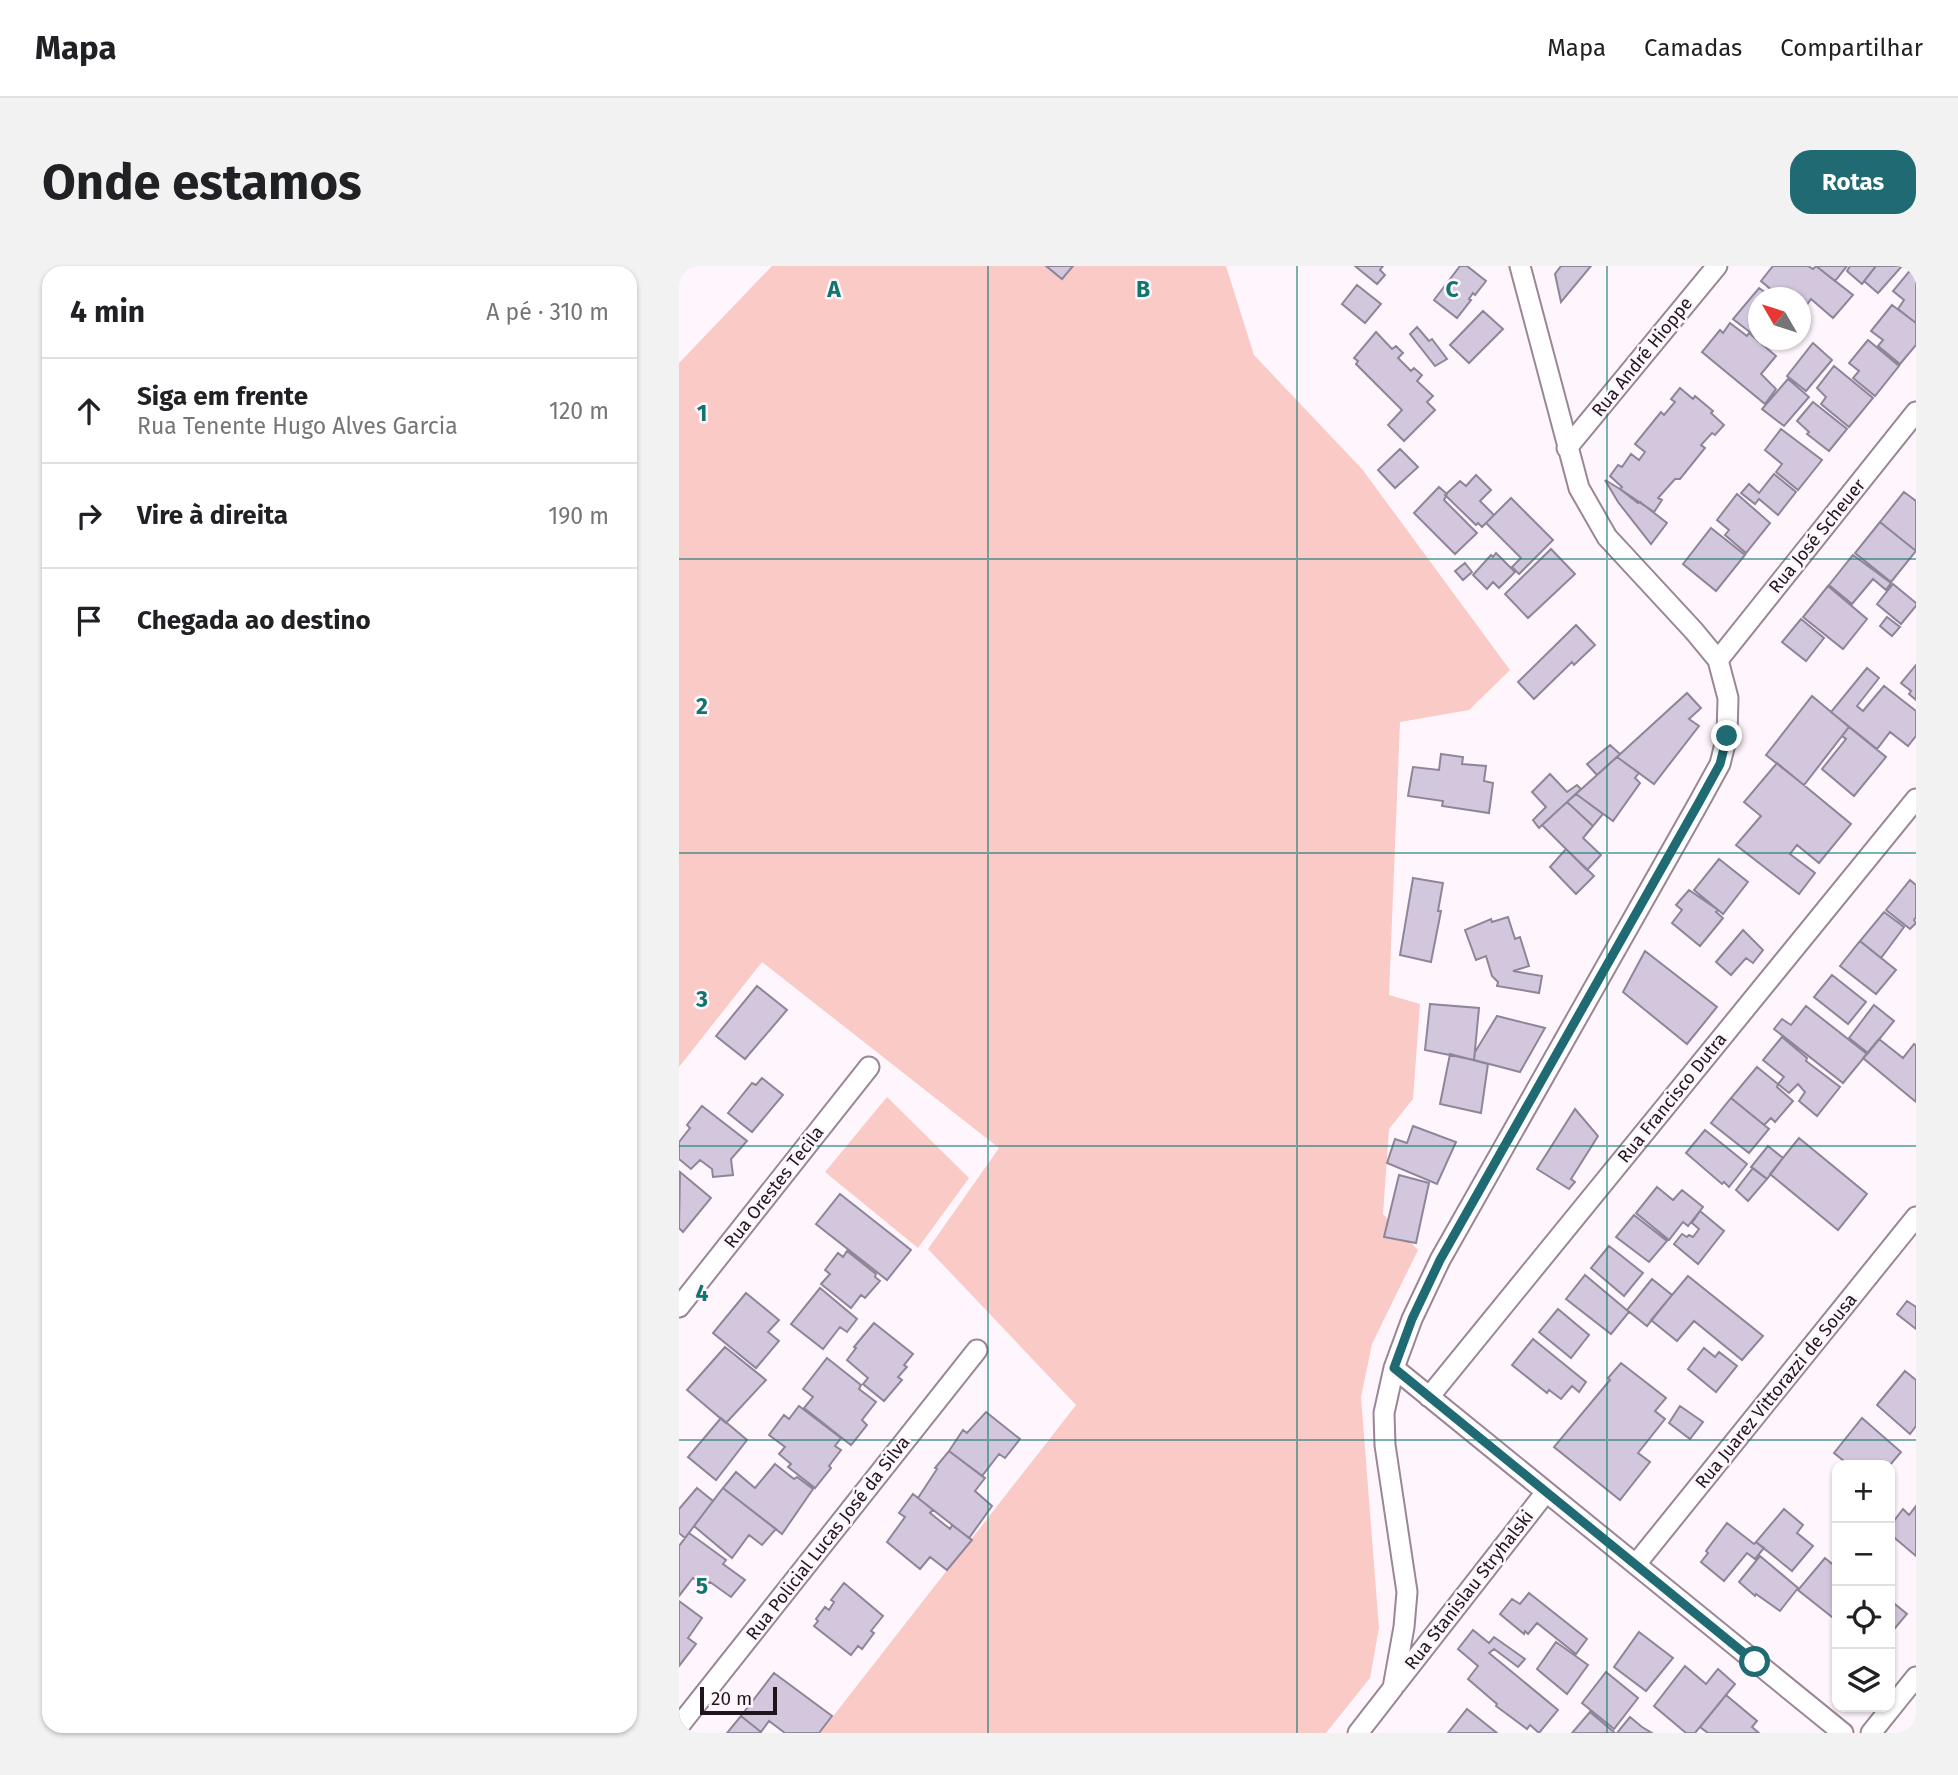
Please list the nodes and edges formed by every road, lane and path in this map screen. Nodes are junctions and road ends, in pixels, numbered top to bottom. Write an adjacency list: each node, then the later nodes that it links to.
1 (1520, 266): 4 (street)
2 (1717, 266): 4 (street, Rua André Hioppe)
3 (1916, 412): 5 (street, Rua José Scheuer)
4 (1567, 448): 5 (street)
5 (1717, 660): 11 (street)
6 (1916, 799): 12 (street, Rua Francisco Dutra)
7 (869, 1067): 9 (street, Rua Orestes Tecila)
8 (1916, 1217): 14 (street, Rua Juarez Vittorazzi de Sousa)
9 (679, 1307)
10 (977, 1350): 17 (street, Rua Policial Lucas José da Silva)
11 (1394, 1368): 12 (street); 16 (street)
12 (1429, 1397): 13 (street)
13 (1546, 1493): 14 (street); 16 (street, Rua Stanislau Stryhalski)
14 (1636, 1564): 19 (street)
15 (1916, 1677): 20 (street)
16 (1393, 1688): 18 (street, Rua Stanislau Stryhalski)
17 (679, 1726)
18 (1358, 1733)
19 (1843, 1733)
20 (1871, 1733)

